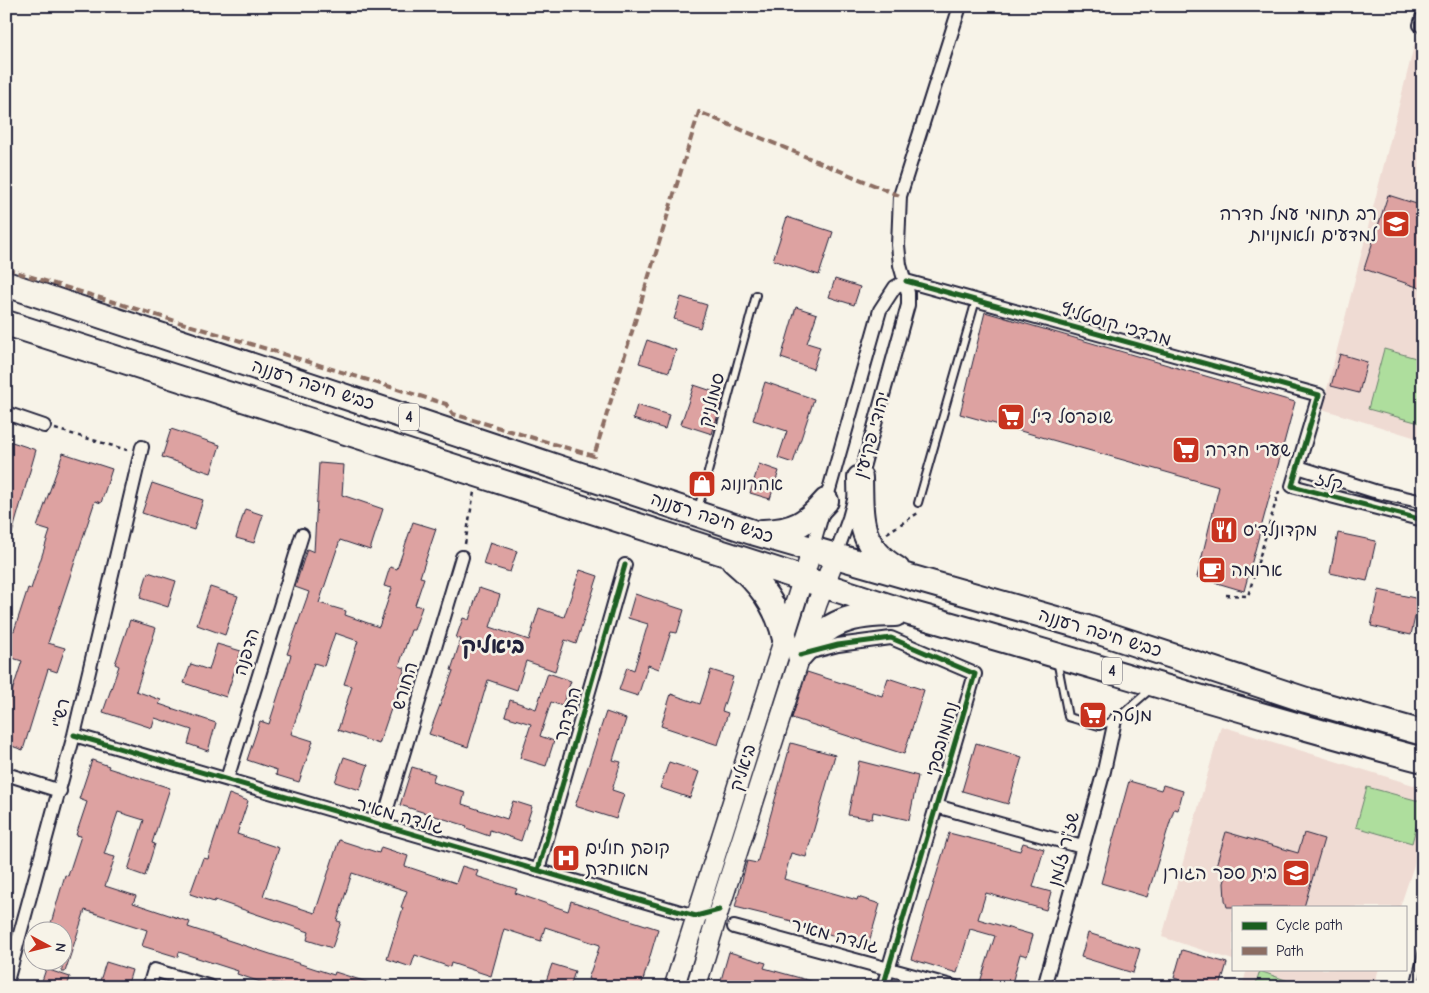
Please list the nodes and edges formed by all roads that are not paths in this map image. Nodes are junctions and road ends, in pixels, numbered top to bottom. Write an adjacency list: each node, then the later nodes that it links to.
1 (960, 6): 2 (street, יהודי פקיעין)
2 (906, 281): 5 (street, מרדכי קוסטליץ); 12 (street, יהודי פקיעין); 13 (street, יהודי פקיעין)
3 (6, 284): 16 (highway, כביש חיפה רעננה / 4)
4 (756, 295): 16 (lane, סמולניק)
5 (976, 300): 7 (street, מרדכי קוסטליץ); 15 (lane)
6 (6, 323): 21 (highway, כביש חיפה רעננה / 4)
7 (1319, 395): 11 (street, קלז)
8 (6, 413): 9 (street)
9 (44, 426)
10 (141, 450): 33 (street, רש"י)
11 (1297, 472): 14 (street, קלז); 17 (street, קלז)
12 (860, 478): 23 (street, יהודי פקיעין); 25 (highway)
13 (826, 502): 18 (highway); 20 (street, יהודי פקיעין)
14 (1423, 502)
15 (918, 504)
16 (697, 513): 18 (highway, כביש חיפה רעננה / 4)
17 (1423, 520)
18 (752, 532): 20 (highway, כביש חיפה רעננה / 4)
19 (302, 535): 36 (street, הדפנה)
20 (812, 550): 23 (highway, כביש חיפה רעננה / 4); 26 (main road, ביאליק)
21 (727, 555): 26 (highway, כביש חיפה רעננה / 4); 28 (highway)
22 (462, 557): 39 (street, החורש)
23 (835, 557): 25 (highway, כביש חיפה רעננה / 4); 26 (main road, יהודי פקיעין)
24 (625, 566): 41 (street, התדהר)
25 (922, 580): 32 (highway, כביש חיפה רעננה / 4)
26 (813, 583): 27 (highway, כביש חיפה רעננה / 4); 28 (main road, ביאליק)
27 (913, 614): 28 (highway); 29 (highway, כביש חיפה רעננה / 4)
28 (792, 647): 38 (street, נחומובסקי); 42 (main road, ביאליק); 43 (main road, ביאליק)
29 (1055, 654): 30 (highway, כביש חיפה רעננה / 4); 31 (lane)
30 (1156, 684): 31 (lane); 34 (highway, כביש חיפה רעננה / 4)
31 (1115, 720): 40 (street, שז"ר זלמן)
32 (1423, 732)
33 (74, 735): 36 (street, גולדה מאיר); 37 (street, רש"י)
34 (1423, 760)
35 (6, 774): 37 (street)
36 (227, 779): 39 (street, גולדה מאיר)
37 (60, 791): 47 (street, רש"י)
38 (936, 806): 40 (street); 46 (street, נחומובסקי)
39 (382, 825): 41 (street, גולדה מאיר)
40 (1082, 847): 54 (street, שז"ר זלמן)
41 (538, 870): 43 (street, גולדה מאיר)
42 (719, 910): 43 (street); 51 (main road, ביאליק)
43 (696, 916): 50 (main road, ביאליק)
44 (734, 927): 46 (street, גולדה מאיר)
45 (1423, 950): 55 (lane)
46 (888, 969): 52 (street, נחומובסקי); 53 (street, גולדה מאיר)
47 (6, 985)
48 (149, 987): 49 (street)
49 (211, 987)
50 (674, 987)
51 (696, 987)
52 (883, 987)
53 (955, 987)
54 (1044, 987)
55 (1414, 987)

